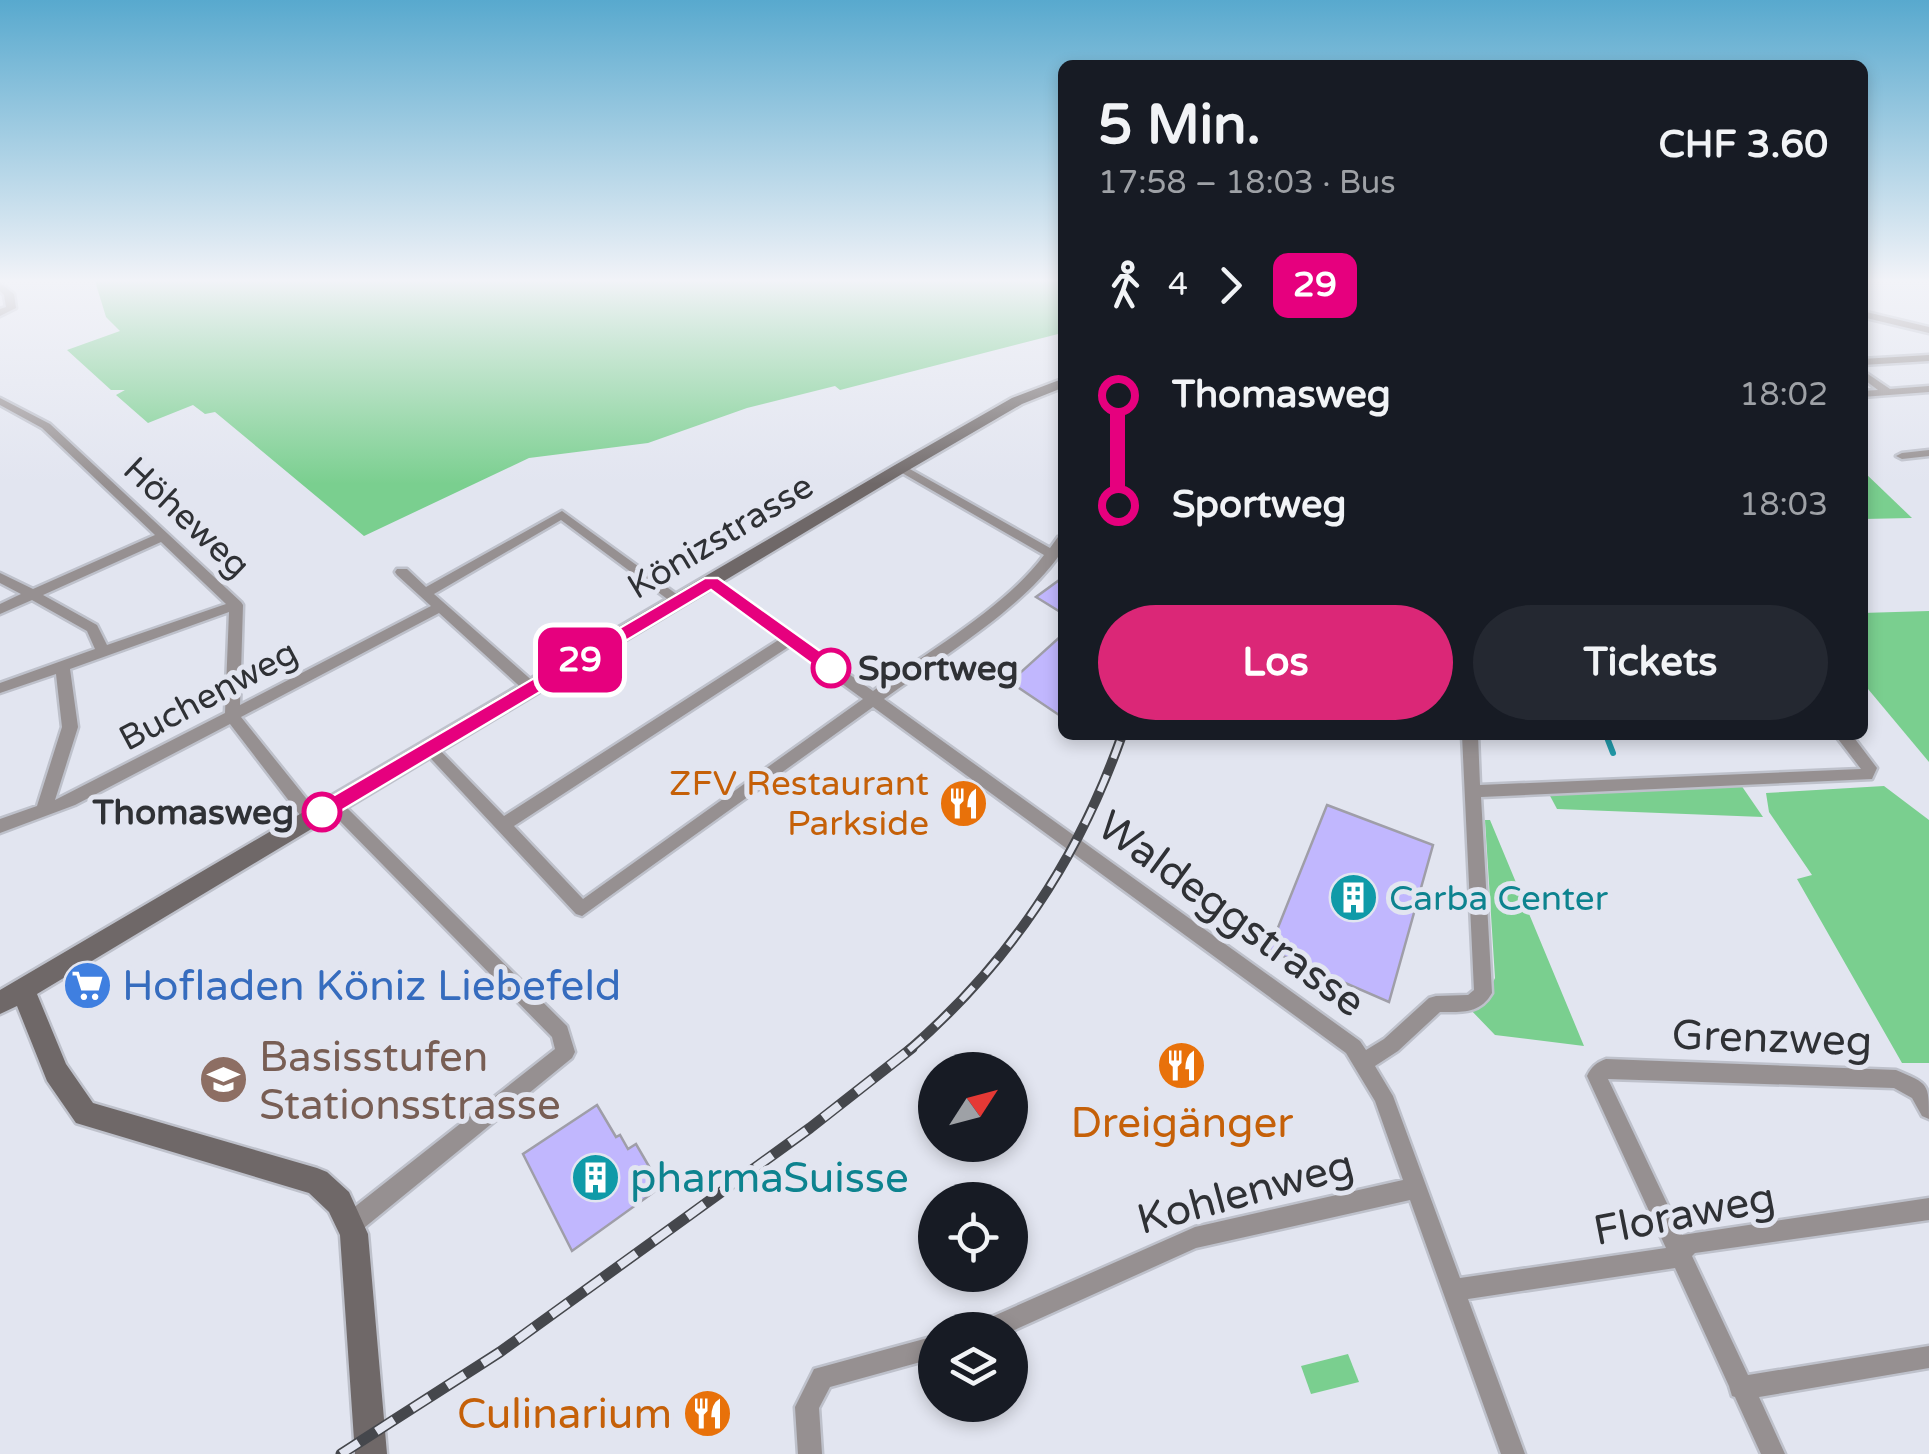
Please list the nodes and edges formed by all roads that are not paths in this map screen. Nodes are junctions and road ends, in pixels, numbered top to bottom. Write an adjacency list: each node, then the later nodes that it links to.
1 (1929, 358): 2 (street)
2 (1868, 362)
3 (1868, 377): 6 (street)
4 (1058, 386): 11 (main road, Könizstrasse)
5 (1929, 389): 6 (street)
6 (1888, 392): 7 (street)
7 (1868, 394)
8 (0, 402): 12 (street, Höheweg)
9 (1929, 453): 10 (street)
10 (1902, 456)
11 (901, 468): 14 (street); 17 (main road, Könizstrasse)
12 (164, 536): 19 (street); 21 (street, Höheweg)
13 (1058, 547): 14 (street)
14 (1053, 555): 29 (street)
15 (402, 572): 18 (street)
16 (0, 576): 19 (street)
17 (712, 582): 20 (main road, Könizstrasse); 24 (street, Waldeggstrasse)
18 (425, 593): 20 (street); 22 (street)
19 (34, 596): 23 (street); 25 (street)
20 (679, 602): 28 (main road, Könizstrasse)
21 (236, 605): 25 (street); 30 (street, Höheweg)
22 (440, 606): 28 (street); 30 (street, Buchenweg)
23 (0, 609)
24 (790, 638): 29 (street, Waldeggstrasse); 38 (street)
25 (103, 650): 26 (street)
26 (62, 666): 27 (street); 36 (street)
27 (0, 688)
28 (532, 688): 33 (main road, Könizstrasse)
29 (874, 699): 38 (street); 41 (street, Waldeggstrasse)
30 (232, 716): 36 (street, Buchenweg); 37 (street)
31 (1470, 740): 34 (street)
32 (1847, 740): 34 (street)
33 (428, 748): 35 (main road, Könizstrasse); 38 (street)
34 (1474, 791): 41 (street)
35 (334, 805): 37 (main road, Könizstrasse); 45 (street)
36 (42, 812): 39 (street, Buchenweg)
37 (312, 818): 40 (main road, Könizstrasse)
38 (503, 825)
39 (0, 826)
40 (7, 999): 45 (main road)
41 (1364, 1062): 43 (street, Waldeggstrasse)
42 (1929, 1109): 46 (street, Grenzweg)
43 (1416, 1188): 47 (street, Waldeggstrasse); 48 (street, Kohlenweg)
44 (1929, 1209): 46 (street, Floraweg)
45 (351, 1224): 52 (main road)
46 (1678, 1257): 47 (street, Floraweg); 51 (street)
47 (1454, 1290): 54 (street, Waldeggstrasse)
48 (1028, 1312)
49 (918, 1352): 53 (street)
50 (1929, 1357): 51 (street)
51 (1740, 1388): 55 (street)
52 (371, 1454)
53 (810, 1454)
54 (1513, 1454)
55 (1773, 1454)

